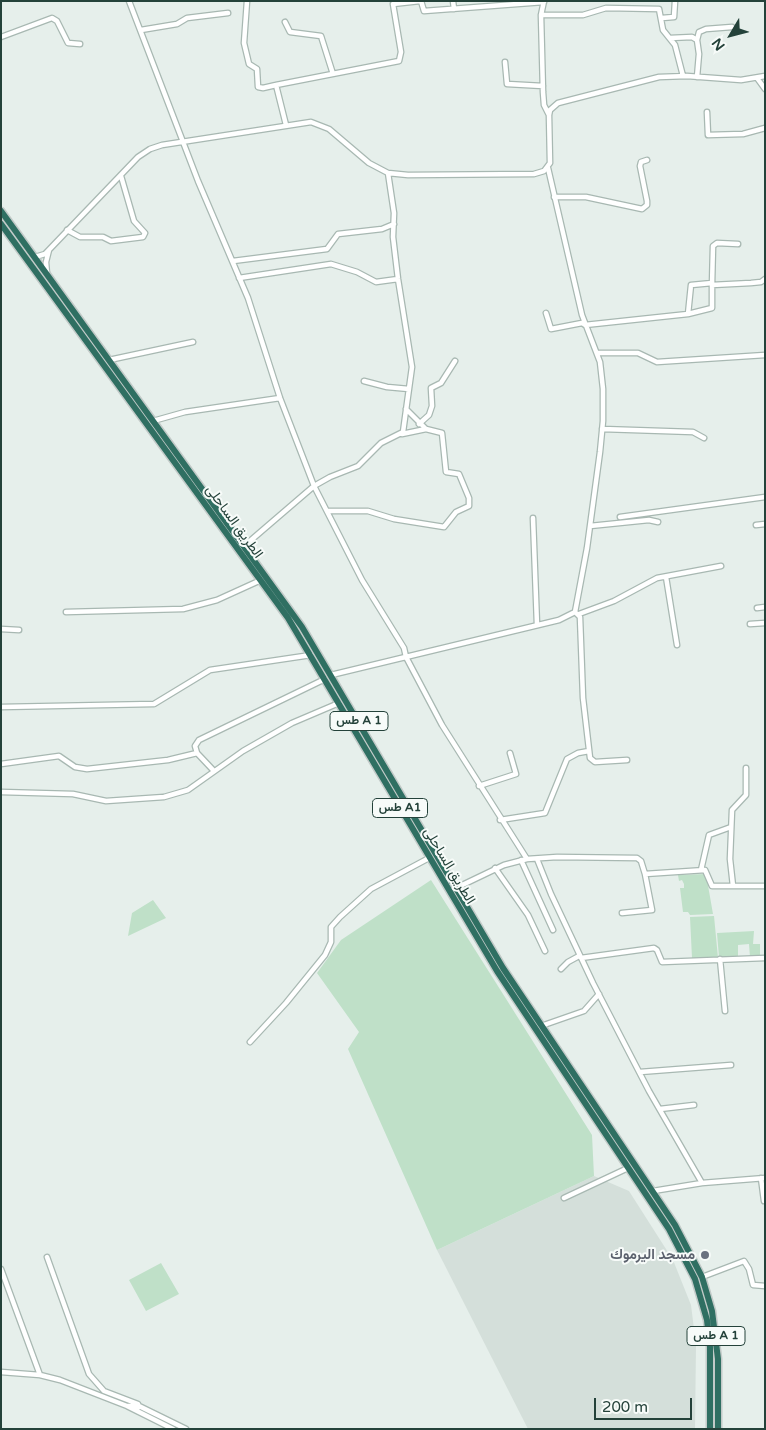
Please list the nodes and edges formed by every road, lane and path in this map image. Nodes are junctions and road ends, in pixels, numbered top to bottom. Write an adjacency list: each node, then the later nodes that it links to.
1 (130, 1): 13 (street)
2 (248, 1): 24 (street)
3 (420, 1): 7 (street); 19 (street)
4 (453, 1): 7 (street)
5 (675, 1): 10 (street)
6 (544, 2): 7 (street); 9 (street)
7 (454, 9)
8 (228, 13): 13 (street)
9 (541, 15): 10 (street); 25 (street)
10 (662, 18): 15 (street)
11 (285, 22): 19 (street)
12 (732, 28): 16 (street)
13 (141, 30): 31 (street)
14 (1, 37): 17 (street)
15 (670, 38): 16 (street); 20 (street)
16 (697, 40): 22 (street)
17 (80, 44)
18 (505, 62): 25 (street)
19 (333, 74): 24 (street)
20 (683, 76): 22 (street); 28 (street)
21 (765, 76): 23 (street)
22 (697, 77): 23 (street)
23 (757, 78): 26 (street)
24 (276, 85): 29 (street)
25 (543, 86): 28 (street)
26 (765, 89)
27 (707, 112): 30 (street)
28 (549, 115): 33 (street)
29 (286, 125): 31 (street); 34 (street)
30 (765, 128)
31 (182, 141): 35 (street); 44 (street)
32 (647, 160): 36 (street)
33 (548, 168): 34 (street); 36 (street)
34 (388, 173): 39 (street)
35 (121, 176): 40 (street); 40 (street)
36 (554, 197): 52 (street)
37 (1, 211): 43 (highway, الطريق الساحلى / طس A 1)
38 (1, 224): 58 (highway, الطريق الساحلى / طس A1)
39 (394, 224): 44 (street); 47 (street)
40 (67, 230): 42 (street)
41 (738, 244): 49 (street)
42 (50, 248): 43 (street); 45 (street)
43 (35, 257): 45 (highway, الطريق الساحلى / طس A 1)
44 (232, 261): 46 (street)
45 (47, 275): 56 (highway, الطريق الساحلى / طس A 1)
46 (240, 278): 47 (street); 61 (street)
47 (398, 279): 60 (street)
48 (765, 279): 49 (street)
49 (712, 284): 51 (street); 51 (street)
50 (546, 313): 52 (street)
51 (688, 314): 52 (street)
52 (585, 324): 54 (street)
53 (193, 342): 56 (street)
54 (597, 353): 55 (street); 66 (street)
55 (765, 355)
56 (109, 360): 58 (highway, الطريق الساحلى / طس A 1)
57 (455, 361): 64 (street)
58 (116, 376): 63 (highway, الطريق الساحلى / طس A 1); 81 (highway, الطريق الساحلى / طس A1)
59 (364, 381): 60 (street)
60 (409, 390): 62 (street)
61 (280, 398): 63 (street); 69 (street)
62 (406, 409): 64 (street); 67 (street)
63 (153, 421): 78 (highway, الطريق الساحلى / طس A 1)
64 (419, 424): 65 (street)
65 (426, 429): 67 (street); 71 (street)
66 (602, 429): 68 (street); 77 (street)
67 (402, 434): 69 (street)
68 (704, 438)
69 (314, 486): 71 (street); 78 (street)
70 (765, 497): 73 (street)
71 (327, 511): 93 (street)
72 (533, 518): 88 (street)
73 (620, 518)
74 (658, 522): 77 (street)
75 (765, 524): 76 (street)
76 (756, 525)
77 (590, 526): 85 (street)
78 (243, 547): 94 (highway, الطريق الساحلى / طس A 1)
79 (721, 566): 80 (street)
80 (666, 577): 85 (street); 91 (street)
81 (261, 580): 84 (street); 92 (highway, الطريق الساحلى / طس A1)
82 (765, 607): 83 (street)
83 (757, 608)
84 (66, 612)
85 (577, 613): 88 (street); 100 (street)
86 (765, 623): 87 (street)
87 (750, 624)
88 (538, 625): 93 (street)
89 (1, 629): 90 (street)
90 (19, 630)
91 (677, 645)
92 (311, 655): 95 (highway, الطريق الساحلى / طس A1); 97 (street)
93 (406, 657): 94 (street); 107 (street)
94 (331, 675): 98 (highway, الطريق الساحلى / طس A 1)
95 (325, 678): 96 (highway, الطريق الساحلى / طس A1); 101 (street)
96 (339, 703): 99 (highway, الطريق الساحلى / طس A1); 106 (street)
97 (1, 707)
98 (374, 746): 99 (highway); 120 (highway, الطريق الساحلى / طس A 1)
99 (367, 751): 111 (highway, الطريق الساحلى / طس A1)
100 (589, 751): 103 (street); 109 (street)
101 (197, 753): 104 (street); 106 (street)
102 (510, 753): 107 (street)
103 (627, 760)
104 (1, 764)
105 (746, 768): 110 (street)
106 (214, 771): 108 (street)
107 (479, 786): 109 (street)
108 (1, 792)
109 (500, 820): 112 (street)
110 (731, 827): 116 (street); 118 (street)
111 (429, 858): 131 (street); 137 (highway, الطريق الساحلى / طس A1)
112 (526, 859): 113 (street); 114 (street)
113 (538, 859): 117 (street); 124 (street)
114 (521, 860): 115 (street); 122 (street)
115 (495, 868): 120 (street); 123 (street)
116 (701, 870): 117 (street); 118 (street)
117 (645, 874): 121 (street)
118 (733, 886): 119 (street)
119 (765, 886)
120 (456, 888): 130 (highway, الطريق الساحلى / طس A 1)
121 (622, 913)
122 (553, 930)
123 (544, 951)
124 (580, 957): 126 (street); 127 (street); 128 (street)
125 (765, 958): 126 (street)
126 (720, 959): 129 (street)
127 (561, 969)
128 (599, 994): 130 (street); 133 (street)
129 (725, 1011)
130 (542, 1026): 136 (highway, الطريق الساحلى / طس A 1)
131 (250, 1042)
132 (731, 1065): 133 (street)
133 (640, 1072): 135 (street)
134 (694, 1105): 135 (street)
135 (660, 1109): 140 (street)
136 (615, 1134): 137 (highway); 141 (highway, الطريق الساحلى / طس A 1)
137 (608, 1138): 138 (highway, الطريق الساحلى / طس A1)
138 (628, 1168): 142 (street); 153 (highway, الطريق الساحلى / طس A1)
139 (763, 1178): 140 (street); 143 (street)
140 (702, 1183): 141 (street)
141 (653, 1191): 146 (highway, الطريق الساحلى / طس A 1)
142 (564, 1198)
143 (764, 1201)
144 (47, 1257): 150 (street)
145 (1, 1269): 149 (street)
146 (702, 1277): 147 (street); 154 (highway, طس A 1)
147 (765, 1286)
148 (1, 1372): 149 (street)
149 (40, 1375): 150 (street)
150 (138, 1409): 151 (street); 152 (street)
151 (173, 1429)
152 (186, 1429)
153 (710, 1429)
154 (718, 1429)

